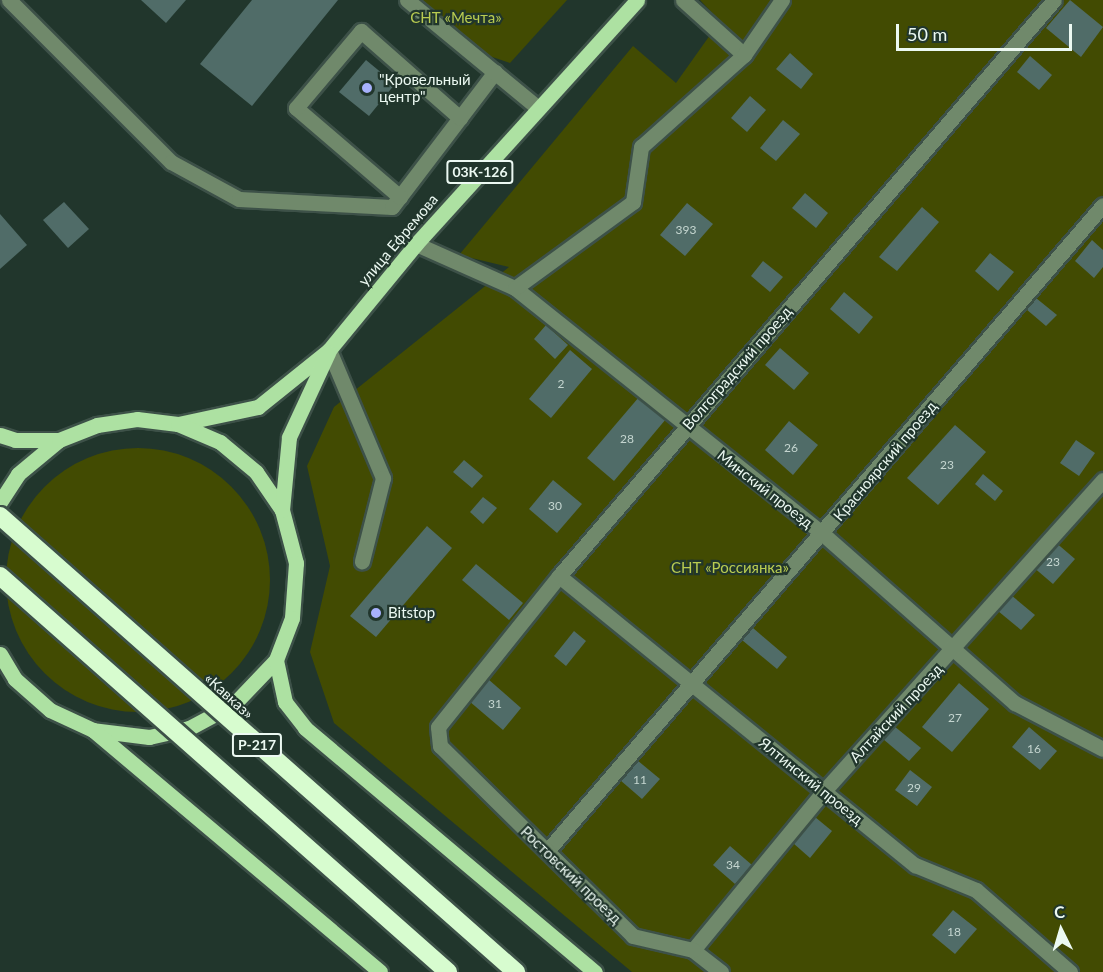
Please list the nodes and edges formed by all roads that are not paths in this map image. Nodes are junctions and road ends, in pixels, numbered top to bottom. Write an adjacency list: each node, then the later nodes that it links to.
1 (9, 0): 11 (lane)
2 (407, 0): 8 (lane)
3 (637, 0): 9 (main road, улица Ефремова / 03К-126)
4 (683, 0): 7 (lane)
5 (782, 0): 7 (lane)
6 (1054, 0): 17 (lane, Волгоградский проезд)
7 (744, 55): 14 (lane)
8 (495, 72): 9 (lane); 10 (lane)
9 (537, 107): 13 (main road, улица Ефремова / 03К-126)
10 (460, 118): 11 (lane); 11 (lane)
11 (400, 197)
12 (1103, 205): 26 (lane, Красноярский проезд)
13 (416, 244): 14 (lane, Минский проезд); 15 (main road, улица Ефремова / 03К-126)
14 (515, 288): 17 (lane, Минский проезд)
15 (329, 350): 16 (main road, улица Ефремова); 24 (main road); 27 (lane)
16 (178, 424): 19 (main road); 24 (main road)
17 (686, 427): 26 (lane, Минский проезд); 29 (lane, Волгоградский проезд)
18 (0, 435): 19 (main road)
19 (59, 440): 20 (main road)
20 (18, 474): 22 (main road); 23 (main road)
21 (1103, 480): 30 (lane, Алтайский проезд)
22 (0, 489)
23 (0, 502)
24 (282, 510): 32 (main road)
25 (0, 516): 42 (highway, «Кавказ» / Р-217, bridge)
26 (823, 534): 30 (lane, Минский проезд); 33 (lane, Красноярский проезд)
27 (362, 561)
28 (0, 576): 41 (highway, Р-217, bridge)
29 (559, 576): 33 (lane, Ялтинский проезд); 35 (lane, Волгоградский проезд)
30 (956, 648): 36 (lane, Минский проезд); 37 (lane, Алтайский проезд)
31 (0, 654): 34 (main road)
32 (276, 660): 34 (main road); 43 (main road)
33 (692, 684): 37 (lane, Ялтинский проезд); 38 (lane, Красноярский проезд)
34 (93, 730): 40 (main road)
35 (440, 746): 38 (lane, Ростовский проезд)
36 (1103, 749)
37 (824, 791): 39 (lane, Алтайский проезд); 45 (lane, Ялтинский проезд)
38 (547, 851): 39 (lane, Ростовский проезд)
39 (693, 950): 44 (lane, Ростовский проезд)
40 (380, 972)
41 (448, 972)
42 (516, 972)
43 (595, 972)
44 (721, 972)
45 (1070, 972)

